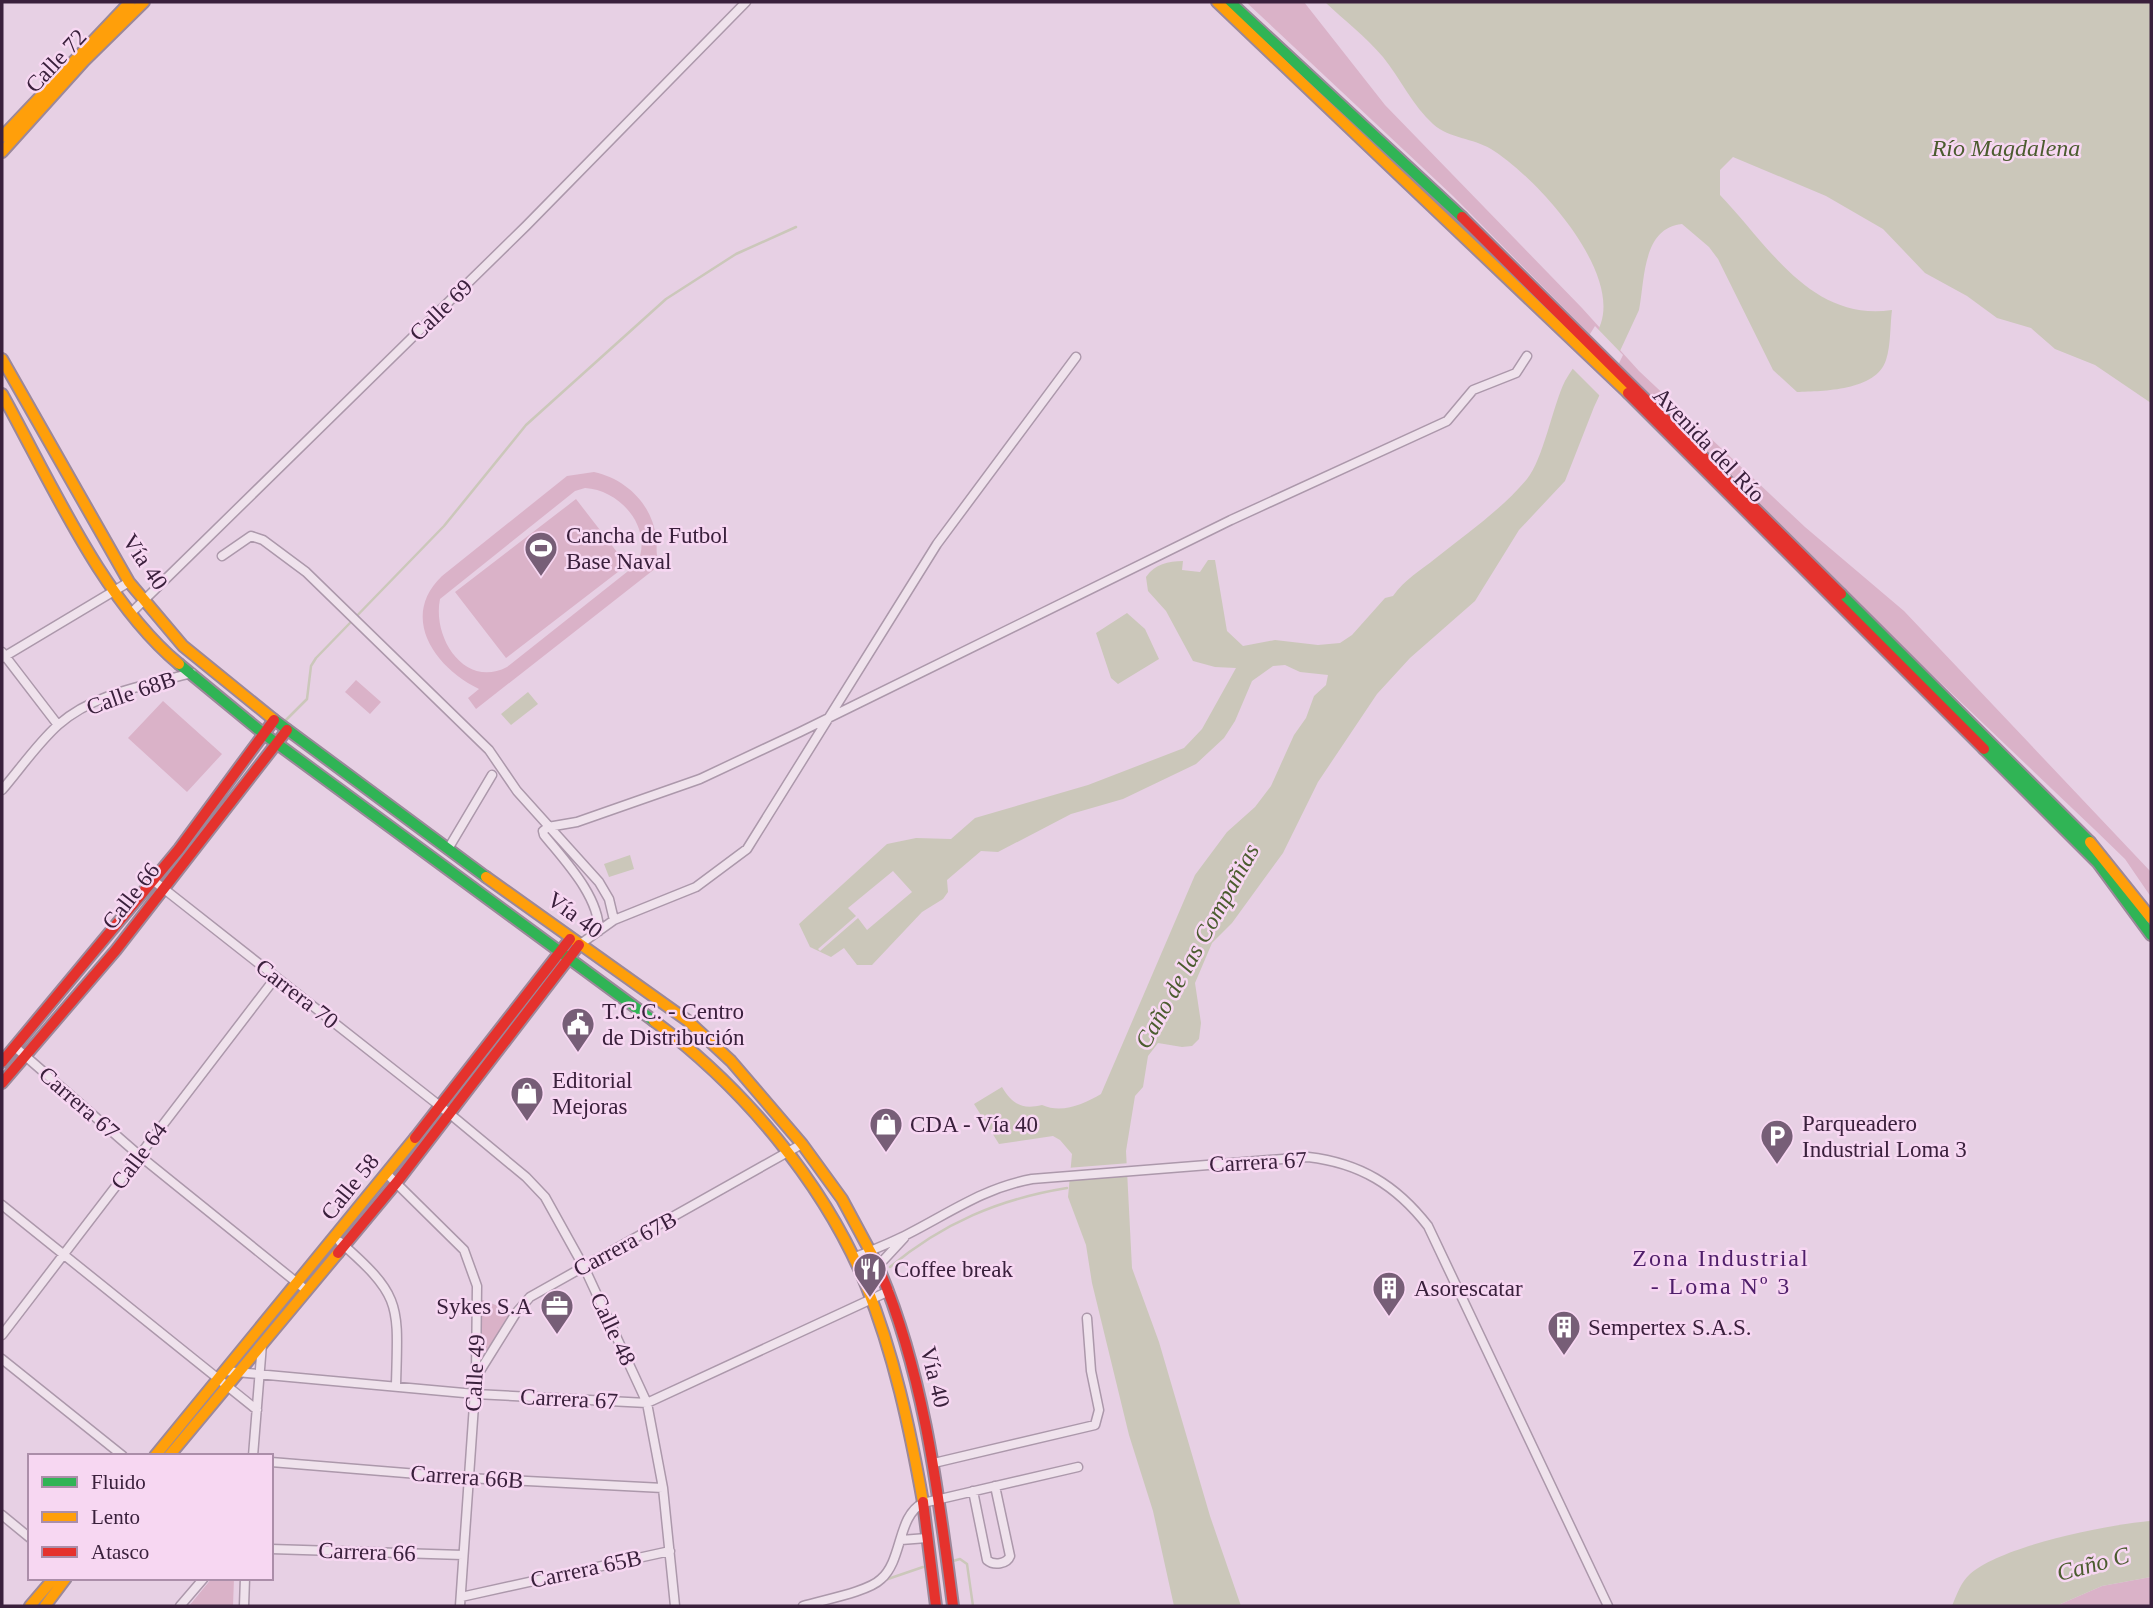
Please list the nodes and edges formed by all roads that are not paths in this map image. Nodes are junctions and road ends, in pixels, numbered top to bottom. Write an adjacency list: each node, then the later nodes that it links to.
1 (130, 2): 6 (main road, Calle 72)
2 (144, 2): 7 (main road, Calle 72)
3 (746, 2): 17 (street, Calle 69)
4 (1217, 2): 8 (main road, Avenida del Río)
5 (1230, 2): 8 (main road, Avenida del Río)
6 (2, 137)
7 (2, 152)
8 (1580, 340): 12 (main road, Avenida del Río)
9 (1527, 356): 22 (street)
10 (1076, 357): 22 (street)
11 (2, 359): 15 (main road, Vía 40)
12 (1626, 384): 34 (main road, Avenida del Río); 37 (main road, Avenida del Río)
13 (2, 394): 16 (main road, Vía 40)
14 (222, 556): 30 (street)
15 (129, 582): 16 (street); 17 (main road, Vía 40)
16 (113, 592): 18 (main road, Vía 40); 19 (street)
17 (144, 601): 18 (street, Calle 69); 20 (main road, Vía 40)
18 (131, 613): 21 (main road, Vía 40)
19 (3, 655): 24 (street)
20 (210, 667): 21 (street, Calle 68B); 23 (main road, Vía 40)
21 (191, 673): 24 (street, Calle 68B); 26 (main road, Vía 40)
22 (828, 719): 30 (street); 35 (street)
23 (274, 720): 25 (main road, Vía 40); 26 (main road, Calle 66)
24 (58, 725): 29 (street, Calle 68B)
25 (287, 730): 27 (main road, Calle 66); 31 (main road, Vía 40)
26 (264, 734): 27 (main road, Vía 40); 32 (main road, Calle 66)
27 (277, 744): 33 (main road, Calle 66); 41 (main road, Vía 40)
28 (492, 775): 31 (street)
29 (2, 790)
30 (548, 827): 35 (street); 36 (street)
31 (448, 849): 39 (main road, Vía 40)
32 (154, 881): 33 (street, Carrera 70); 38 (main road, Calle 66)
33 (164, 889): 40 (main road, Calle 66); 42 (street, Carrera 70)
34 (2151, 918)
35 (614, 920): 36 (street)
36 (599, 931): 39 (street)
37 (2151, 935)
38 (104, 940): 40 (main road); 43 (main road, Calle 66)
39 (574, 942): 41 (main road, Calle 58); 51 (main road, Vía 40)
40 (116, 950): 44 (main road, Calle 66)
41 (565, 954): 49 (main road, Calle 58); 50 (main road, Calle 58); 52 (main road, Vía 40)
42 (276, 977): 49 (street, Carrera 70); 53 (street, Calle 64)
43 (53, 1002): 44 (main road); 45 (main road, Calle 66)
44 (65, 1011): 46 (main road, Calle 66)
45 (15, 1047): 46 (street, Carrera 67); 47 (main road, Calle 66)
46 (25, 1056): 48 (main road, Calle 66); 53 (street, Carrera 67)
47 (2, 1062)
48 (3, 1079)
49 (441, 1106): 50 (street, Calle 48); 54 (main road, Calle 58)
50 (450, 1114): 55 (main road, Calle 58); 64 (street, Calle 48)
51 (802, 1144): 52 (street, Carrera 67B); 60 (main road, Vía 40)
52 (785, 1153): 62 (main road, Vía 40); 64 (street, Carrera 67B)
53 (140, 1156): 61 (street, Calle 64); 65 (street, Carrera 67)
54 (387, 1174): 55 (street, Calle 49); 58 (main road, Calle 58)
55 (397, 1182): 59 (main road, Calle 58); 74 (street, Calle 49)
56 (2, 1205): 61 (street)
57 (909, 1234): 60 (street, Carrera 67); 63 (street, Carrera 67); 113 (street, Carrera 67)
58 (335, 1238): 59 (street); 65 (main road, Calle 58)
59 (344, 1246): 65 (main road, Calle 58); 76 (street)
60 (871, 1250): 62 (street, Carrera 67); 63 (main road, Vía 40)
61 (64, 1255): 69 (street, Calle 64); 75 (street)
62 (853, 1258): 67 (main road, Vía 40)
63 (878, 1266): 66 (main road, Vía 40)
64 (584, 1269): 74 (street, Carrera 67B); 78 (street, Calle 48)
65 (301, 1287): 70 (main road, Calle 58); 75 (main road, Calle 58)
66 (889, 1291): 67 (street, Carrera 67); 85 (main road, Vía 40)
67 (870, 1299): 78 (street, Carrera 67); 92 (main road, Vía 40)
68 (1087, 1318): 85 (street)
69 (2, 1335)
70 (262, 1344): 72 (main road, Calle 58); 73 (street)
71 (2, 1359): 80 (street)
72 (239, 1372): 73 (street, Carrera 67); 75 (main road, Calle 58)
73 (259, 1374): 76 (street, Carrera 67); 79 (street)
74 (476, 1376): 77 (street, Calle 49)
75 (223, 1379): 79 (street); 81 (main road, Calle 58); 82 (main road, Calle 58)
76 (396, 1385): 77 (street, Carrera 67)
77 (475, 1394): 78 (street, Carrera 67); 87 (street, Calle 49)
78 (647, 1403): 89 (street, Calle 48)
79 (257, 1410): 83 (street)
80 (120, 1454)
81 (157, 1454)
82 (170, 1454)
83 (253, 1454)
84 (273, 1462): 87 (street, Carrera 66B)
85 (934, 1463): 91 (main road, Vía 40)
86 (1078, 1467): 88 (street)
87 (467, 1478): 89 (street, Carrera 66B); 99 (street, Calle 49)
88 (995, 1486): 90 (street); 90 (street)
89 (663, 1488): 98 (street, Calle 48)
90 (973, 1491): 91 (street)
91 (940, 1499): 92 (street); 112 (main road, Vía 40)
92 (923, 1503): 95 (street); 96 (main road, Vía 40)
93 (2, 1515): 94 (street)
94 (28, 1536)
95 (901, 1540): 96 (street); 110 (street)
96 (927, 1540): 111 (main road, Vía 40)
97 (273, 1549): 99 (street, Carrera 66)
98 (670, 1551): 104 (street, Carrera 65B); 109 (street, Calle 48)
99 (463, 1555): 104 (street, Calle 49)
100 (52, 1580): 105 (main road)
101 (64, 1580): 106 (main road)
102 (202, 1580): 107 (street)
103 (244, 1580): 108 (street)
104 (460, 1602)
105 (30, 1606)
106 (45, 1606)
107 (180, 1606)
108 (244, 1606)
109 (675, 1606)
110 (803, 1606)
111 (936, 1606)
112 (953, 1606)
113 (1608, 1606)

